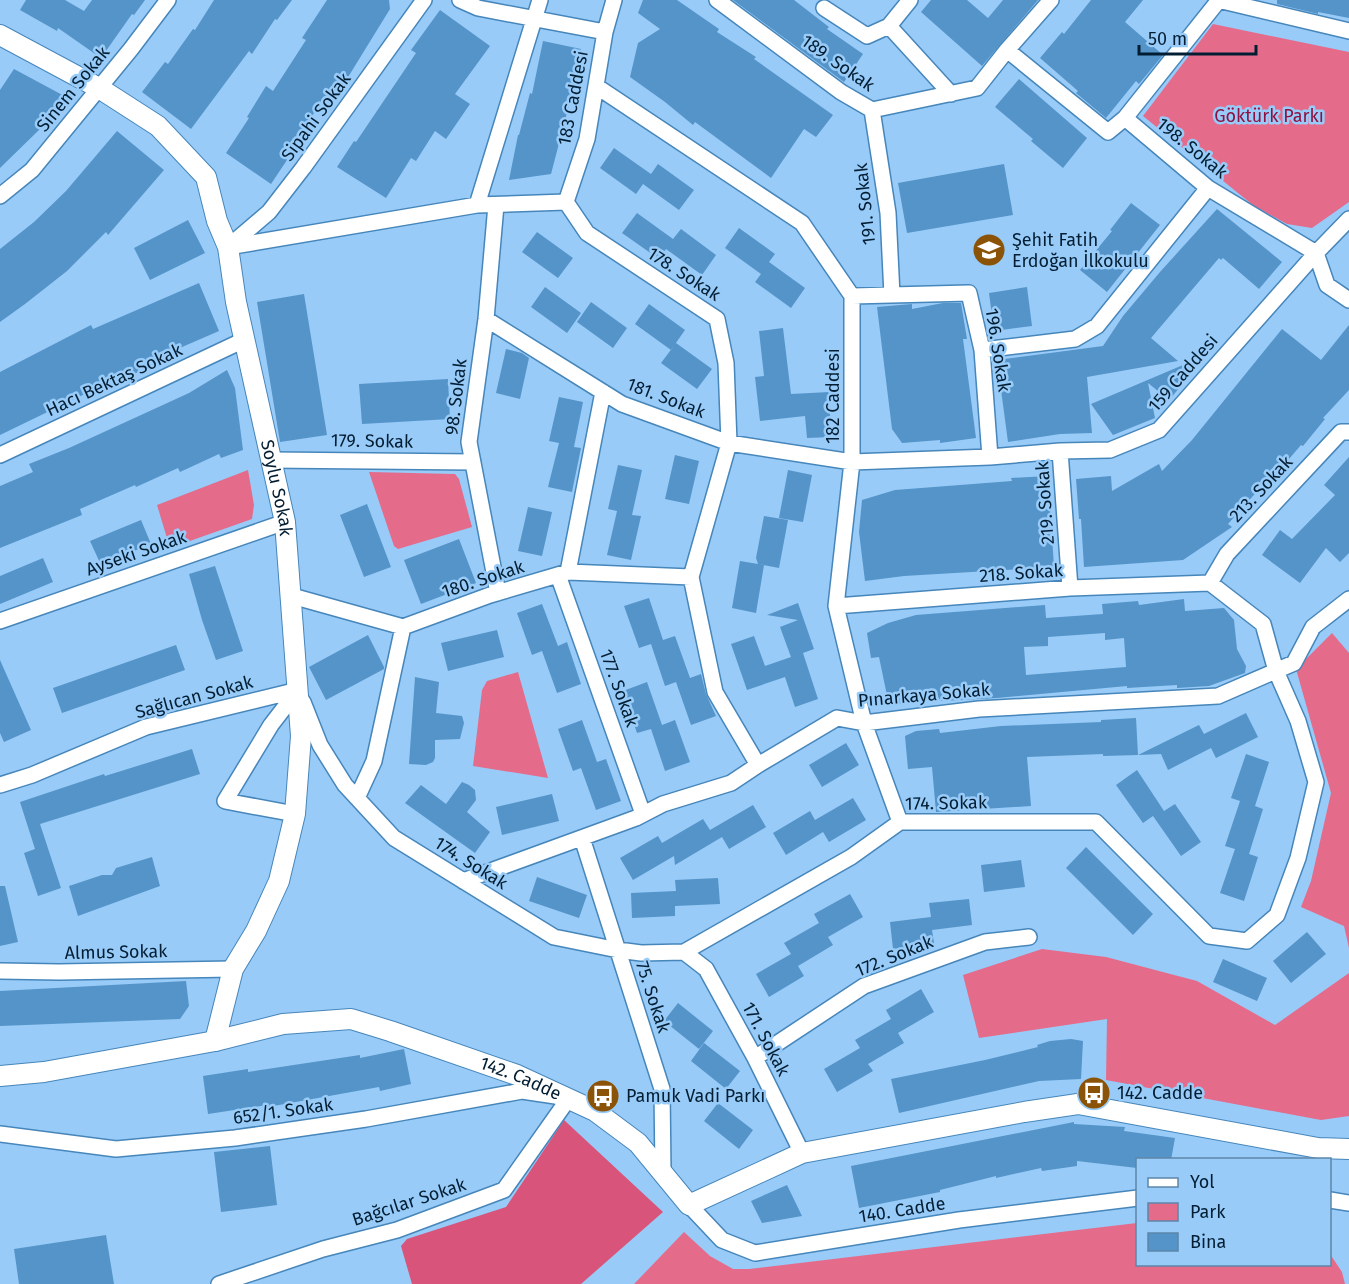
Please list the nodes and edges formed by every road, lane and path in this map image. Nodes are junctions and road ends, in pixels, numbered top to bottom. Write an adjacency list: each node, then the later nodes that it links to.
1 (168, 0): 18 (street, Sinem Sokak)
2 (424, 0): 28 (street, Sipahi Sokak)
3 (460, 0): 11 (street)
4 (540, 0): 11 (street)
5 (614, 0): 14 (street, 183 Caddesi)
6 (717, 0): 20 (street, 189. Sokak)
7 (910, 0): 12 (street)
8 (1051, 0): 16 (street, 189. Sokak)
9 (1218, 0): 13 (street); 21 (street)
10 (824, 8): 12 (street)
11 (534, 19): 14 (street); 25 (street)
12 (889, 26): 19 (street)
13 (1349, 31)
14 (605, 32): 17 (street, 183 Caddesi)
15 (0, 35): 18 (street, Soylu Sokak)
16 (1007, 50): 19 (street, 189. Sokak); 21 (street)
17 (596, 86): 24 (street, 183 Caddesi); 31 (street)
18 (99, 88): 23 (street, Sinem Sokak); 28 (street, Soylu Sokak)
19 (951, 94): 20 (street, 189. Sokak)
20 (872, 110): 30 (street, 191. Sokak)
21 (1125, 118): 22 (street, 198. Sokak)
22 (1208, 188): 29 (street, 198. Sokak); 35 (street)
23 (0, 196)
24 (566, 202): 26 (street); 38 (street, 178. Sokak)
25 (477, 205): 26 (street); 28 (street)
26 (496, 205): 33 (street, 98. Sokak)
27 (1349, 219): 29 (street, 159 Caddesi)
28 (228, 248): 34 (street, Soylu Sokak)
29 (1316, 253): 32 (street); 39 (street, 159 Caddesi)
30 (892, 295): 31 (street, 196. Sokak); 35 (street, 196. Sokak)
31 (852, 296): 44 (street, 182 Caddesi)
32 (1349, 300)
33 (486, 319): 36 (street, 181. Sokak); 43 (street, 98. Sokak)
34 (244, 340): 40 (street, Hacı Bektaş Sokak); 42 (street, Soylu Sokak)
35 (982, 351): 41 (street, 196. Sokak)
36 (603, 392): 38 (street, 181. Sokak); 46 (street)
37 (1346, 428): 48 (street, 213. Sokak)
38 (729, 443): 44 (street, 181. Sokak); 47 (street, 178. Sokak)
39 (1060, 451): 41 (street, 159 Caddesi); 49 (street, 219. Sokak)
40 (0, 455)
41 (990, 457): 44 (street, 159 Caddesi)
42 (270, 460): 43 (street, 179. Sokak); 45 (street, Soylu Sokak)
43 (473, 462): 50 (street, 98. Sokak)
44 (852, 462): 53 (street, 182 Caddesi)
45 (285, 522): 51 (street, Soylu Sokak); 54 (street, Ayseki Sokak)
46 (563, 573): 47 (street, 180. Sokak); 50 (street, 180. Sokak); 63 (street, 177. Sokak)
47 (691, 577): 59 (street, 178. Sokak)
48 (1210, 583): 49 (street, 218. Sokak); 56 (street, 174. Sokak)
49 (1070, 588): 53 (street, 218. Sokak)
50 (498, 593): 55 (street, 180. Sokak)
51 (292, 596): 55 (street); 57 (street, Soylu Sokak)
52 (1349, 599): 56 (street, Pınarkaya Sokak)
53 (836, 606): 58 (street, 182 Caddesi)
54 (0, 621)
55 (403, 627): 61 (street)
56 (1276, 671): 58 (street, Pınarkaya Sokak); 64 (street, 174. Sokak)
57 (298, 690): 60 (street, Sağlıcan Sokak); 61 (street, 174. Sokak); 62 (street, Soylu Sokak); 62 (street)
58 (864, 723): 59 (street, Pınarkaya Sokak); 64 (street, 182 Caddesi)
59 (758, 765): 63 (street, Pınarkaya Sokak)
60 (0, 785)
61 (357, 798): 66 (street, 174. Sokak)
62 (295, 814): 70 (street, Soylu Sokak)
63 (643, 814): 65 (street, Pınarkaya Sokak)
64 (900, 822): 69 (street, 174. Sokak)
65 (582, 838): 66 (street, Pınarkaya Sokak); 68 (street, 75. Sokak)
66 (463, 881): 68 (street, 174. Sokak)
67 (1029, 937): 73 (street, 172. Sokak)
68 (618, 950): 69 (street, 174. Sokak); 79 (street, 75. Sokak)
69 (684, 952): 73 (street, 171. Sokak)
70 (233, 969): 71 (street, Almus Sokak); 72 (street, Soylu Sokak)
71 (0, 971)
72 (215, 1041): 74 (street, 142. Cadde); 75 (street, 142. Cadde)
73 (755, 1058): 78 (street, 171. Sokak)
74 (0, 1076)
75 (569, 1098): 76 (street, 652/1. Sokak); 79 (street, 142. Cadde); 84 (street, Bağcılar Sokak)
76 (0, 1134)
77 (1349, 1149): 78 (street)
78 (802, 1153): 83 (street)
79 (663, 1173): 83 (street, 142. Cadde)
80 (1136, 1198): 83 (street, 140. Cadde)
81 (1331, 1200): 82 (street)
82 (1349, 1203)
83 (689, 1205)
84 (219, 1284)

